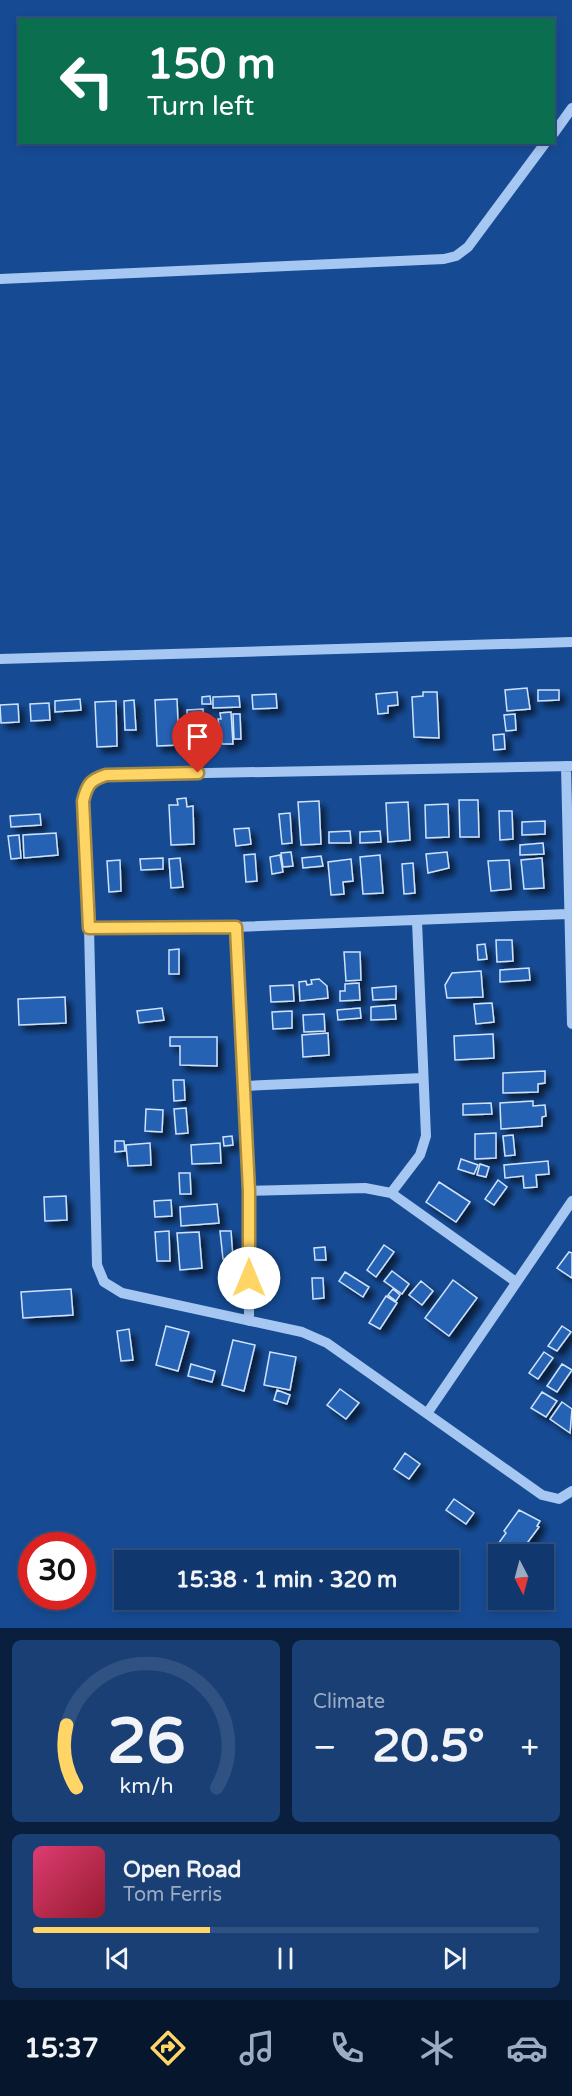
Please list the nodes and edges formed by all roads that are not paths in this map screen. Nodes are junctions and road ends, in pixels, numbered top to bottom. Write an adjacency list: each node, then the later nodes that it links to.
1 (572, 108): 2 (street)
2 (555, 132)
3 (545, 144): 4 (street)
4 (0, 279)
5 (572, 642): 6 (street)
6 (0, 659)
7 (569, 766): 8 (street); 11 (street)
8 (568, 914): 9 (street); 12 (street)
9 (417, 921): 10 (street); 13 (street)
10 (236, 927): 11 (street); 14 (street)
11 (89, 928): 19 (street)
12 (572, 1024)
13 (423, 1078): 14 (street); 16 (street)
14 (245, 1086): 15 (street)
15 (249, 1191): 16 (street); 19 (street)
16 (391, 1192): 18 (street)
17 (572, 1202): 18 (street)
18 (516, 1282): 20 (street)
19 (249, 1321): 20 (street)
20 (428, 1412): 21 (street)
21 (572, 1491)

